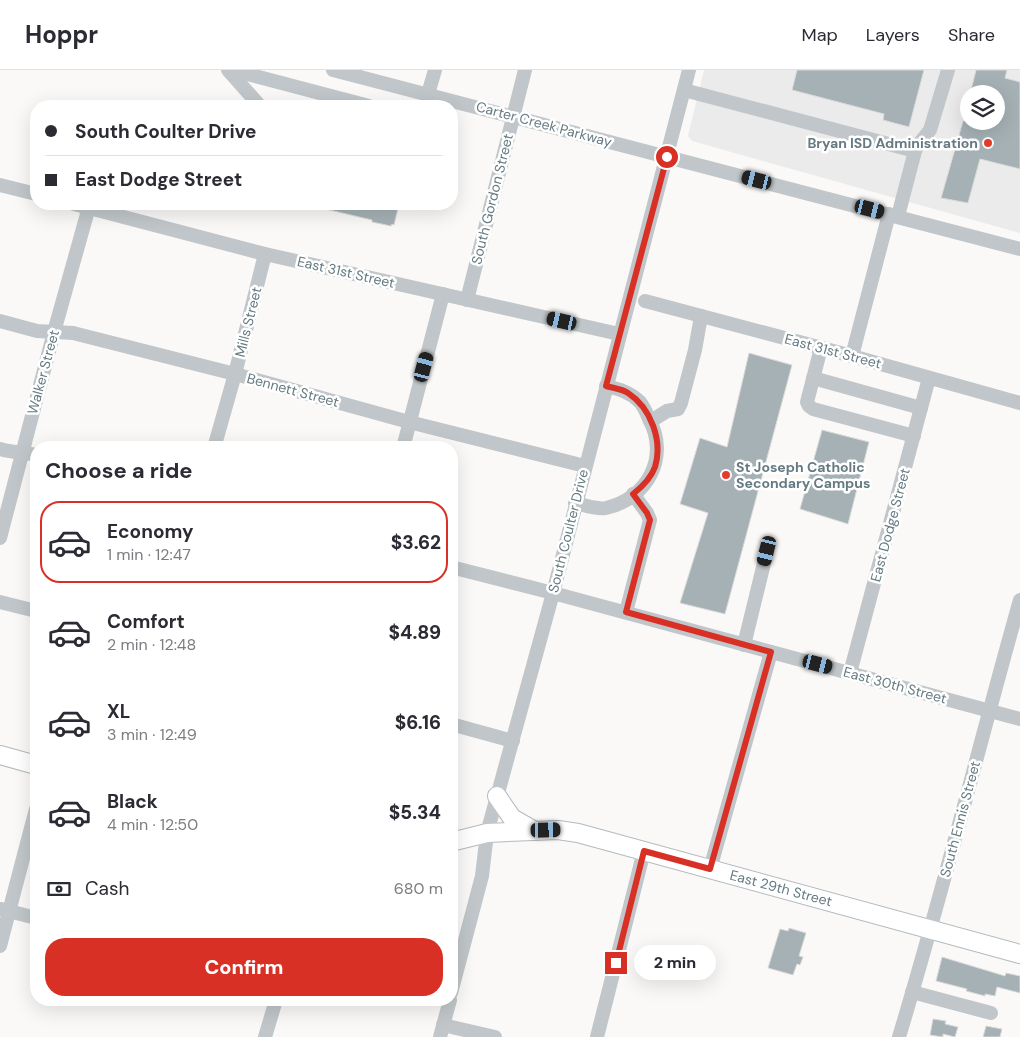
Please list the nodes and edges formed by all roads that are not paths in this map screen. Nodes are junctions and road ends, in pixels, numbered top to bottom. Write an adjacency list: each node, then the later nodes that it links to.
1 (228, 70): 11 (street)
2 (232, 70): 12 (street)
3 (333, 70): 8 (street, Carter Creek Parkway)
4 (434, 70): 10 (street)
5 (525, 70): 14 (street, South Gordon Street)
6 (689, 70): 9 (street, South Coulter Drive)
7 (948, 70): 15 (street)
8 (371, 74): 10 (street, Carter Creek Parkway)
9 (684, 90): 15 (street); 16 (street, South Coulter Drive)
10 (430, 99)
11 (255, 100)
12 (346, 100)
13 (458, 105): 14 (street, Carter Creek Parkway)
14 (513, 116): 16 (street, Carter Creek Parkway); 25 (street, South Gordon Street)
15 (915, 151): 21 (street)
16 (667, 157): 21 (street, Carter Creek Parkway); 30 (street, South Coulter Drive)
17 (0, 185): 18 (street)
18 (30, 192)
19 (88, 210): 29 (street, Walker Street)
20 (100, 210): 23 (street, East 31st Street)
21 (894, 215): 22 (street, Carter Creek Parkway); 32 (street)
22 (1020, 249)
23 (265, 254): 24 (street, East 31st Street); 33 (street, Mills Street)
24 (443, 294): 25 (street, East 31st Street); 40 (street)
25 (468, 300): 30 (street, East 31st Street)
26 (645, 301): 27 (street, East 31st Street)
27 (701, 316): 31 (street, East 31st Street); 39 (street)
28 (0, 321): 29 (street, Bennett Street)
29 (54, 332): 33 (street, Bennett Street); 45 (street, Walker Street)
30 (619, 334): 36 (street, South Coulter Drive)
31 (821, 348): 32 (street, East 31st Street); 34 (street)
32 (852, 356): 35 (street, East 31st Street)
33 (235, 374): 40 (street, Bennett Street); 42 (street, Mills Street)
34 (813, 378): 38 (street); 41 (street)
35 (929, 378): 37 (street, East 31st Street); 38 (street, East Dodge Street)
36 (606, 386): 39 (street); 47 (street, South Coulter Drive)
37 (1020, 403)
38 (921, 408): 41 (street, East Dodge Street)
39 (650, 421): 48 (street)
40 (410, 422): 43 (street); 47 (street, Bennett Street)
41 (914, 436): 60 (street, East Dodge Street)
42 (216, 441)
43 (405, 441)
44 (0, 449): 45 (street)
45 (22, 452): 46 (street); 50 (street, Walker Street)
46 (30, 454)
47 (585, 466): 49 (street, South Coulter Drive)
48 (633, 494): 49 (street); 57 (street)
49 (575, 504): 53 (street, South Coulter Drive)
50 (0, 538)
51 (767, 551): 58 (street)
52 (458, 569): 53 (street, East 30th Street)
53 (553, 593): 57 (street, East 30th Street); 64 (street, South Coulter Drive)
54 (1020, 600): 61 (street, South Ennis Street)
55 (0, 602): 56 (street)
56 (30, 610)
57 (626, 612): 58 (street, East 30th Street)
58 (744, 645): 59 (street, East 30th Street)
59 (771, 652): 60 (street, East 30th Street); 73 (street)
60 (850, 673): 61 (street, East 30th Street)
61 (989, 710): 62 (street, East 30th Street); 76 (street, South Ennis Street)
62 (1020, 718)
63 (458, 726): 64 (street)
64 (513, 741): 67 (street, South Coulter Drive)
65 (0, 755): 66 (main road)
66 (30, 763)
67 (497, 796): 69 (main road); 70 (street, South Coulter Drive)
68 (30, 828): 74 (street)
69 (533, 830): 70 (main road, East 29th Street); 72 (main road, East 29th Street)
70 (487, 833): 71 (main road, East 29th Street); 79 (street, South Coulter Drive)
71 (458, 840)
72 (644, 851): 73 (main road, East 29th Street); 87 (street)
73 (710, 869): 76 (main road, East 29th Street)
74 (4, 910): 75 (street); 77 (street)
75 (30, 916)
76 (931, 930): 78 (main road, East 29th Street); 80 (street, South Ennis Street)
77 (0, 946)
78 (1020, 954)
79 (458, 967)
80 (912, 992): 83 (street); 88 (street, South Ennis Street)
81 (274, 1006): 85 (street)
82 (448, 1006): 84 (street)
83 (991, 1013)
84 (442, 1031): 86 (street)
85 (265, 1037)
86 (495, 1037)
87 (597, 1037)
88 (899, 1037)

